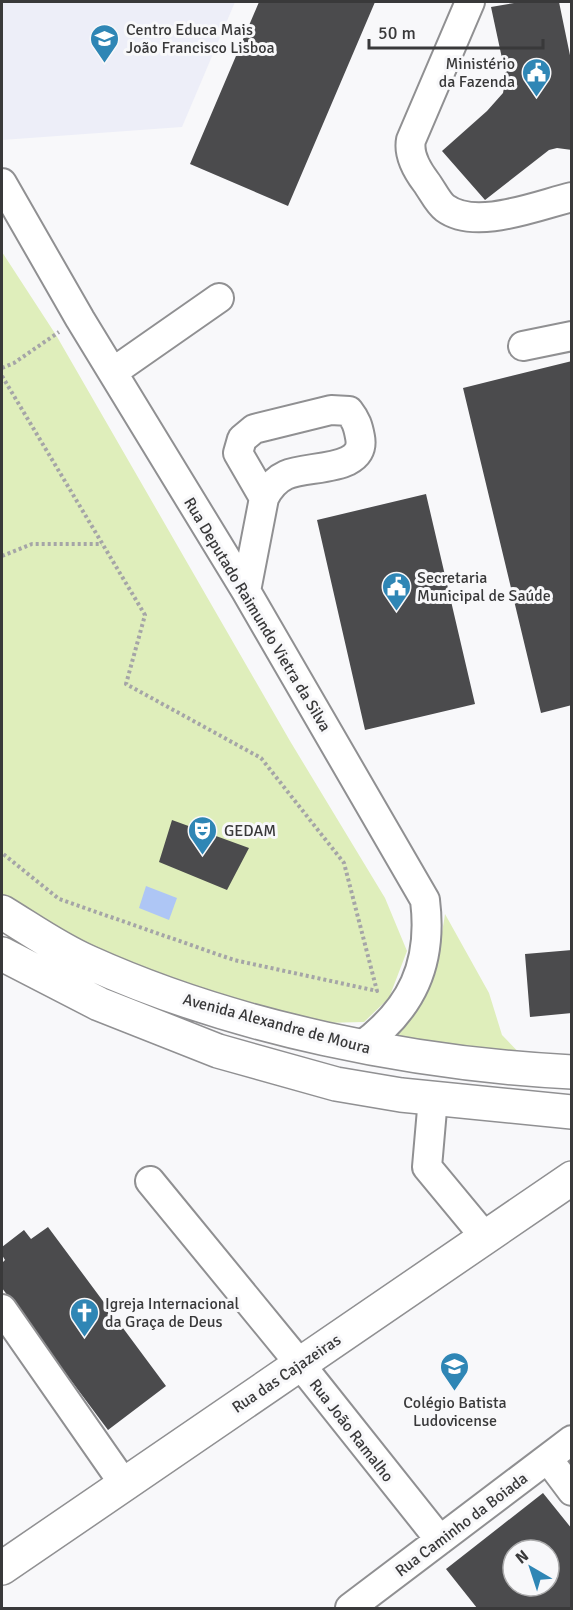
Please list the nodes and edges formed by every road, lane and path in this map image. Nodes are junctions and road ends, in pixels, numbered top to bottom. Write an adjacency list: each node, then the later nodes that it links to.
1 (470, 2): 3 (street)
2 (2, 183): 5 (street, Rua Deputado Raimundo Vietra da Silva)
3 (572, 197)
4 (219, 298): 9 (street)
5 (80, 319): 8 (path); 9 (street, Rua Deputado Raimundo Vietra da Silva)
6 (572, 336): 7 (street)
7 (523, 346)
8 (2, 368)
9 (113, 372): 14 (street, Rua Deputado Raimundo Vietra da Silva)
10 (2, 376): 12 (path)
11 (264, 498): 14 (street)
12 (102, 544): 13 (path); 15 (path)
13 (2, 556)
14 (246, 591): 20 (street, Rua Deputado Raimundo Vietra da Silva)
15 (2, 854)
16 (2, 912): 19 (main road, Avenida Alexandre de Moura)
17 (2, 925): 19 (main road)
18 (2, 954): 22 (main road)
19 (86, 962): 20 (main road, Avenida Alexandre de Moura)
20 (360, 1047): 21 (main road, Avenida Alexandre de Moura)
21 (572, 1072)
22 (433, 1098): 23 (main road); 26 (street)
23 (572, 1112)
24 (572, 1178): 26 (main road, Rua das Cajazeiras)
25 (150, 1181): 28 (street, Rua João Ramalho)
26 (485, 1237): 28 (main road, Rua das Cajazeiras)
27 (2, 1309): 31 (street)
28 (300, 1364): 31 (main road, Rua das Cajazeiras); 33 (street, Rua João Ramalho)
29 (572, 1440): 30 (street, Rua Caminho da Boiada)
30 (548, 1459): 32 (street); 33 (street, Rua Caminho da Boiada)
31 (124, 1484): 34 (main road, Rua das Cajazeiras)
32 (572, 1491)
33 (440, 1540): 35 (street, Rua Caminho da Boiada)
34 (2, 1568)
35 (350, 1608)

